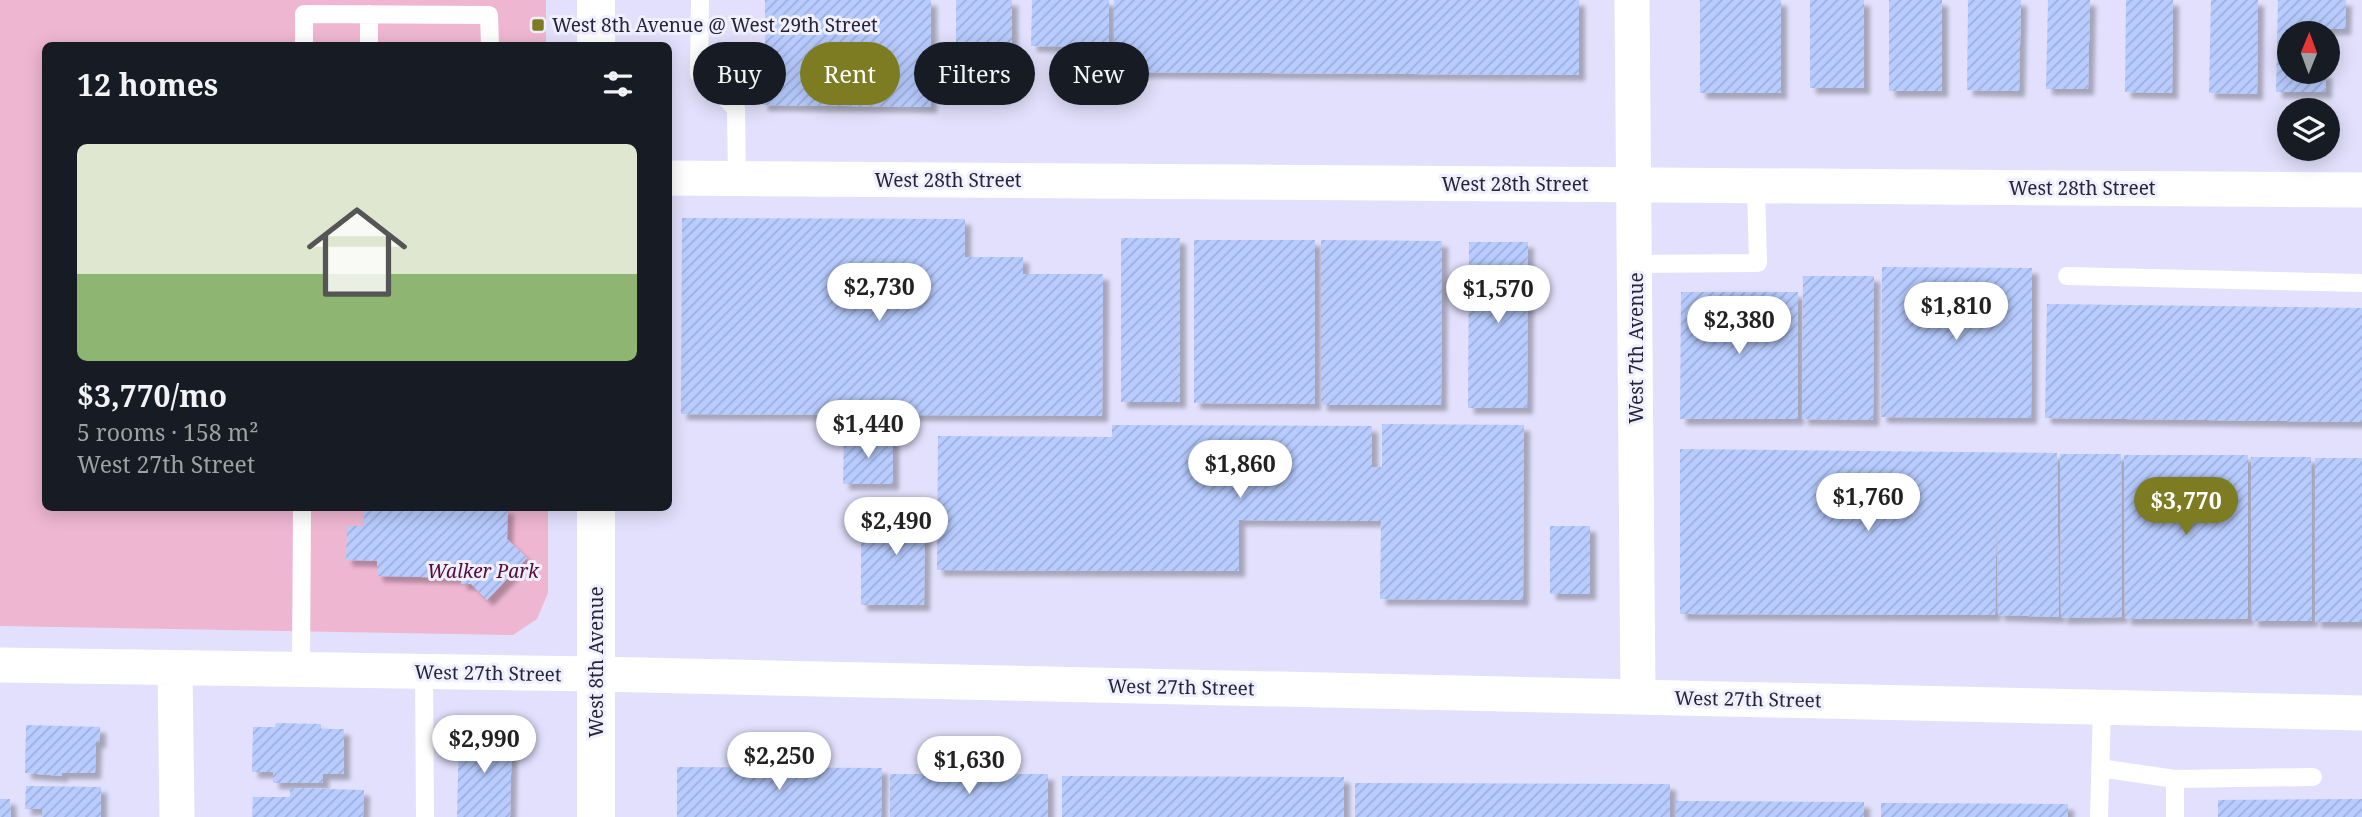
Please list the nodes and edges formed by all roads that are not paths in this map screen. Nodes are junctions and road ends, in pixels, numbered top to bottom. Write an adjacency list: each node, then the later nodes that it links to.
1 (596, 0): 8 (street)
2 (700, 0): 10 (lane)
3 (1632, 0): 11 (street, West 7th Avenue)
4 (369, 14): 5 (lane); 6 (lane); 7 (lane)
5 (304, 42)
6 (369, 42)
7 (490, 42)
8 (596, 42)
9 (672, 178): 10 (street, West 28th Street)
10 (737, 178): 11 (street, West 28th Street)
11 (1634, 185): 12 (street, West 28th Street); 14 (street, West 7th Avenue)
12 (1755, 186): 13 (street, West 28th Street); 14 (lane)
13 (2362, 190)
14 (1635, 264): 24 (street, West 7th Avenue)
15 (2067, 276): 16 (lane)
16 (2362, 283)
17 (302, 511): 21 (lane)
18 (596, 511): 23 (street, West 8th Avenue)
19 (0, 665): 20 (street, West 27th Street)
20 (176, 668): 21 (street, West 27th Street); 30 (street)
21 (301, 670): 22 (street, West 27th Street)
22 (424, 672): 23 (street, West 27th Street); 31 (lane)
23 (597, 674): 24 (street, West 27th Street); 32 (street, West 8th Avenue)
24 (1638, 696): 25 (street, West 27th Street)
25 (2102, 707): 26 (street, West 27th Street); 27 (lane)
26 (2362, 713)
27 (2100, 768): 29 (lane); 33 (lane)
28 (2313, 777): 29 (lane)
29 (2175, 779): 34 (lane)
30 (177, 817)
31 (425, 817)
32 (596, 817)
33 (2099, 817)
34 (2175, 817)

